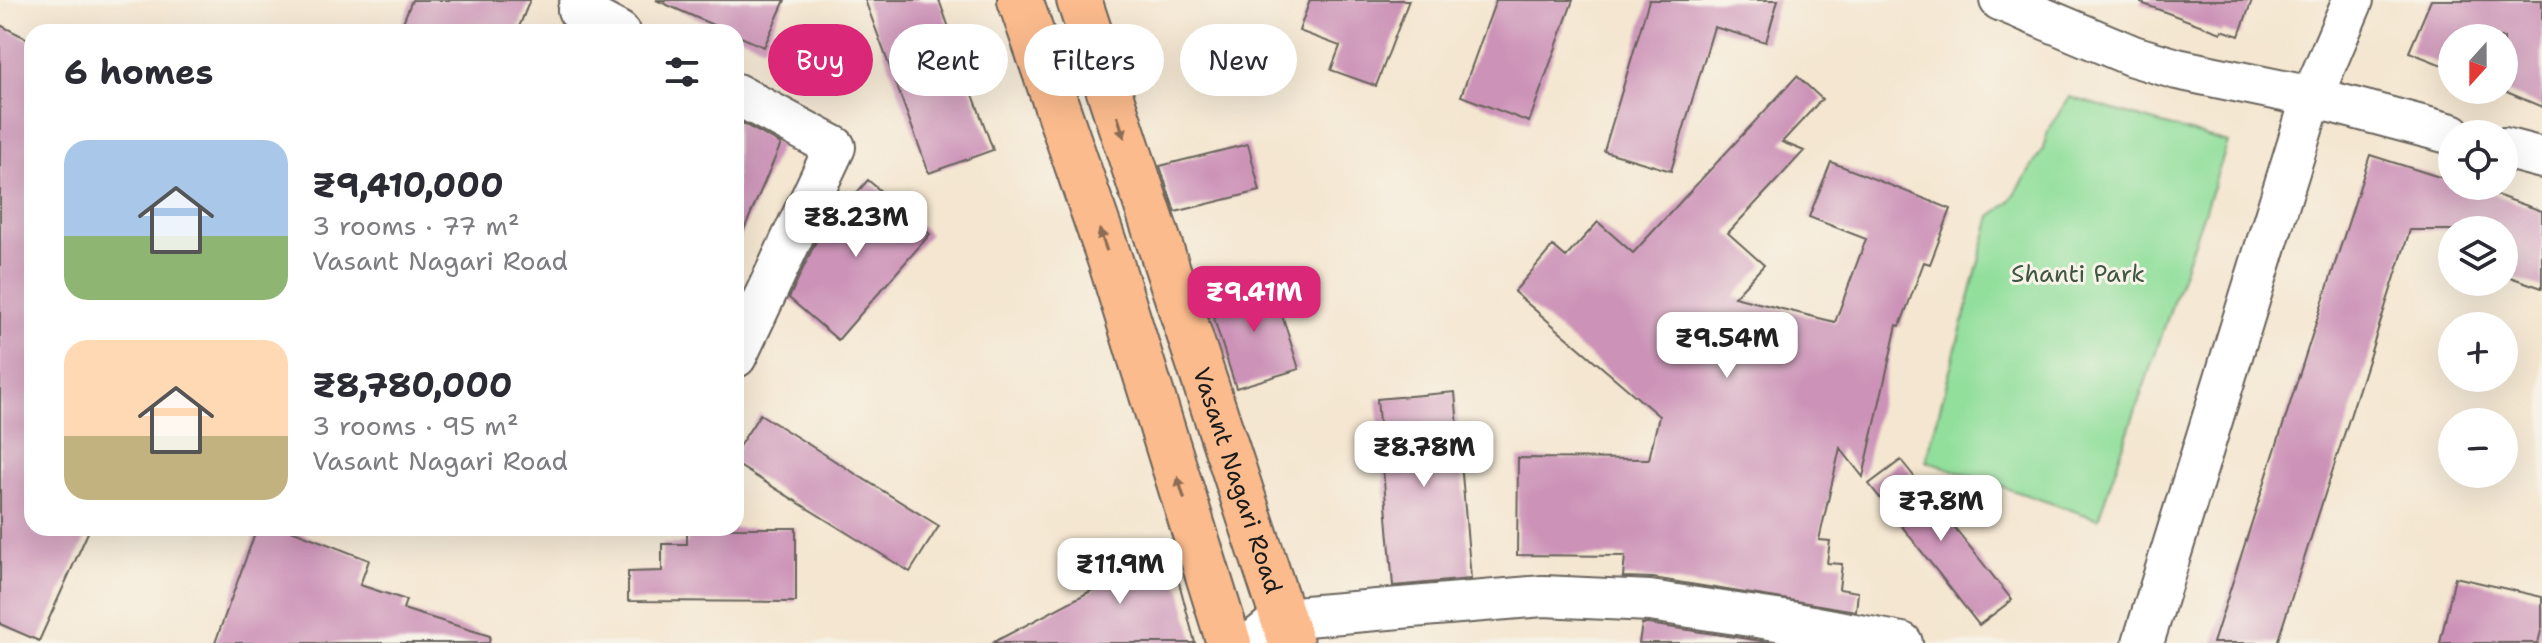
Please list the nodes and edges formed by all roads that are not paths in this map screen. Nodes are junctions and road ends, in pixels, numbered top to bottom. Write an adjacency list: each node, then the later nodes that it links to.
1 (1020, 0): 14 (main road, one-way to 1)
2 (1079, 0): 13 (main road, Vasant Nagari Road, one-way to 13)
3 (2000, 0): 7 (street)
4 (2353, 0): 7 (street)
5 (577, 14): 6 (street)
6 (600, 24)
7 (2312, 97): 9 (street); 16 (street)
8 (744, 98): 12 (street)
9 (2438, 130)
10 (2518, 152): 11 (street)
11 (2542, 158)
12 (744, 340)
13 (1275, 635): 15 (street)
14 (1229, 643)
15 (1902, 643)
16 (2143, 643)

